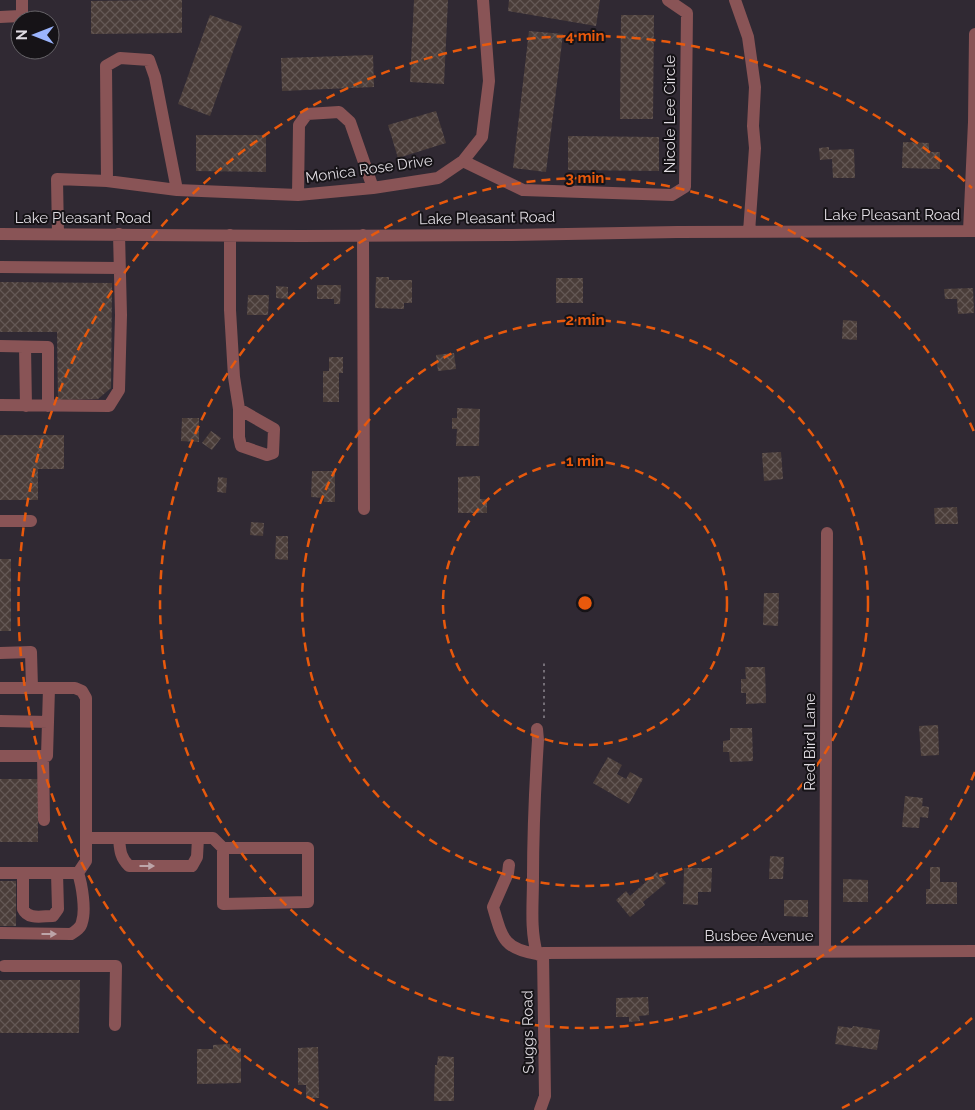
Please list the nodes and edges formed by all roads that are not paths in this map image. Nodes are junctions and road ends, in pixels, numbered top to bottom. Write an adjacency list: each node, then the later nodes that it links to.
1 (22, 0): 5 (street)
2 (483, 0): 7 (street, Monica Rose Drive)
3 (668, 0): 7 (street, Nicole Lee Circle)
4 (735, 0): 13 (street)
5 (0, 17)
6 (975, 34): 12 (street)
7 (463, 161): 9 (street, Monica Rose Drive)
8 (108, 181): 10 (street, Monica Rose Drive); 10 (street); 15 (street, Monica Rose Drive)
9 (373, 188): 11 (street, Monica Rose Drive); 11 (street)
10 (177, 190): 11 (street, Monica Rose Drive)
11 (298, 195)
12 (972, 231): 13 (street, Lake Pleasant Road)
13 (749, 232): 18 (street, Lake Pleasant Road)
14 (0, 234): 15 (street, Lake Pleasant Road)
15 (58, 234): 16 (street, Lake Pleasant Road)
16 (119, 234): 17 (street, Lake Pleasant Road); 20 (street)
17 (230, 235): 18 (street, Lake Pleasant Road); 26 (street)
18 (363, 235): 27 (street)
19 (0, 267): 20 (street)
20 (120, 268): 25 (street)
21 (0, 346): 22 (street)
22 (25, 347): 24 (street); 25 (street)
23 (0, 406): 24 (street)
24 (26, 406): 25 (street)
25 (48, 406)
26 (239, 409)
27 (364, 509)
28 (0, 521): 29 (street)
29 (31, 521)
30 (827, 533): 52 (street, Red Bird Lane)
31 (0, 653): 33 (street)
32 (0, 688): 33 (street)
33 (32, 688): 34 (street)
34 (49, 688): 36 (street); 41 (street)
35 (0, 721): 36 (street)
36 (48, 722): 39 (street)
37 (537, 729): 53 (street, Suggs Road)
38 (0, 756): 39 (street)
39 (43, 756): 40 (street)
40 (44, 820)
41 (86, 838): 42 (street); 49 (street)
42 (119, 838): 43 (street); 43 (street, one-way to 43)
43 (198, 838): 44 (street)
44 (223, 848): 44 (street)
45 (509, 864): 53 (street, Busbee Avenue)
46 (0, 873): 47 (street)
47 (24, 873): 48 (street); 48 (street)
48 (57, 873): 49 (street)
49 (78, 873): 50 (street, one-way to 49)
50 (0, 933)
51 (975, 951): 52 (street, Busbee Avenue)
52 (825, 952): 53 (street, Busbee Avenue)
53 (541, 955): 56 (street, Suggs Road)
54 (4, 966): 55 (street)
55 (115, 1025)
56 (540, 1110)

